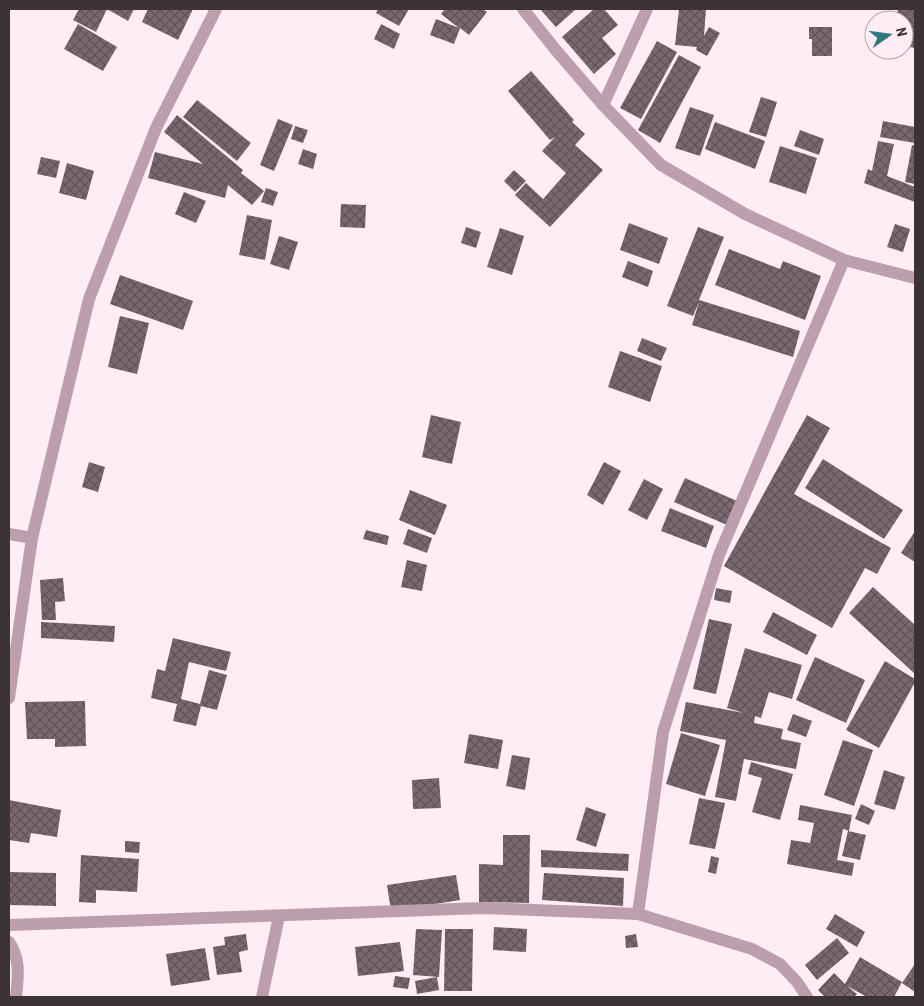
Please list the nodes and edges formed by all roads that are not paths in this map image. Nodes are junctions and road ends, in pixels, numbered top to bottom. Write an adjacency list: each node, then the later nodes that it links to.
1 (216, 9): 8 (street)
2 (523, 9): 4 (street)
3 (647, 9): 4 (street)
4 (602, 105): 5 (street)
5 (844, 260): 6 (street); 10 (street)
6 (915, 278)
7 (9, 534): 8 (street)
8 (32, 538): 9 (street)
9 (9, 698)
10 (638, 914): 11 (street); 16 (street)
11 (279, 916): 12 (street); 15 (street)
12 (9, 925)
13 (9, 942): 14 (street)
14 (16, 997)
15 (262, 997)
16 (807, 997)

